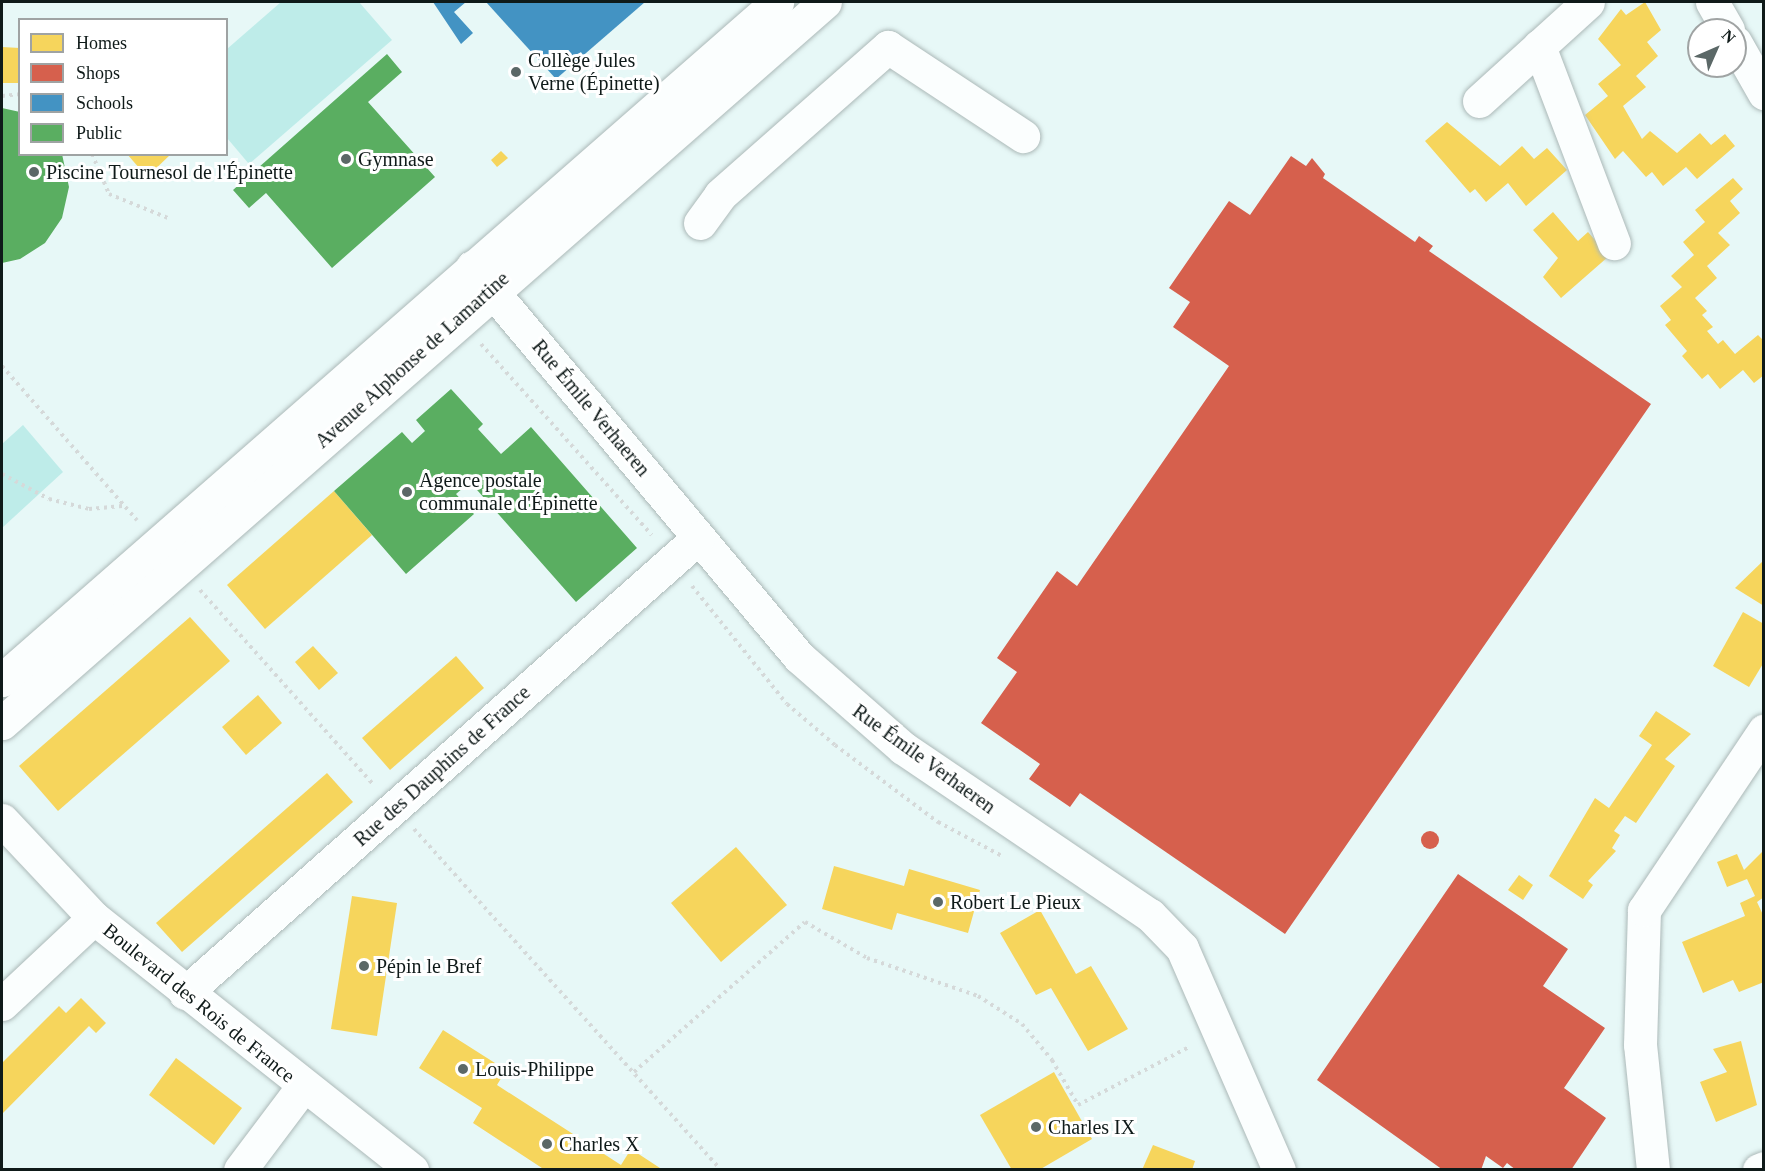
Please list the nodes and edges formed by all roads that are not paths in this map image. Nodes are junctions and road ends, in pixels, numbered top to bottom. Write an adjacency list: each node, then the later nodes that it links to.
1 (777, 2): 13 (street, Avenue Alphonse de Lamartine)
2 (825, 2): 13 (street, Avenue Alphonse de Lamartine)
3 (1588, 2): 6 (street)
4 (1712, 2): 5 (street)
5 (1721, 18)
6 (1539, 46): 9 (street); 12 (street)
7 (1747, 63): 8 (street)
8 (1764, 93)
9 (1479, 101)
10 (1023, 136): 11 (street)
11 (693, 219)
12 (1614, 243)
13 (482, 278): 14 (street, Rue Émile Verhaeren); 15 (street, Avenue Alphonse de Lamartine); 16 (street, Avenue Alphonse de Lamartine)
14 (698, 538): 20 (street, Rue des Dauphins de France); 26 (street, Rue Émile Verhaeren)
15 (2, 680)
16 (2, 723)
17 (1764, 731): 27 (street)
18 (2, 820): 19 (street, Boulevard des Rois de France)
19 (94, 918): 20 (street, Boulevard des Rois de France); 21 (street)
20 (185, 993): 22 (street, Boulevard des Rois de France)
21 (2, 1004)
22 (303, 1086): 24 (street); 25 (street, Boulevard des Rois de France)
23 (1764, 1168): 28 (street)
24 (240, 1170)
25 (412, 1170)
26 (1279, 1170)
27 (1653, 1170)
28 (1759, 1170)

